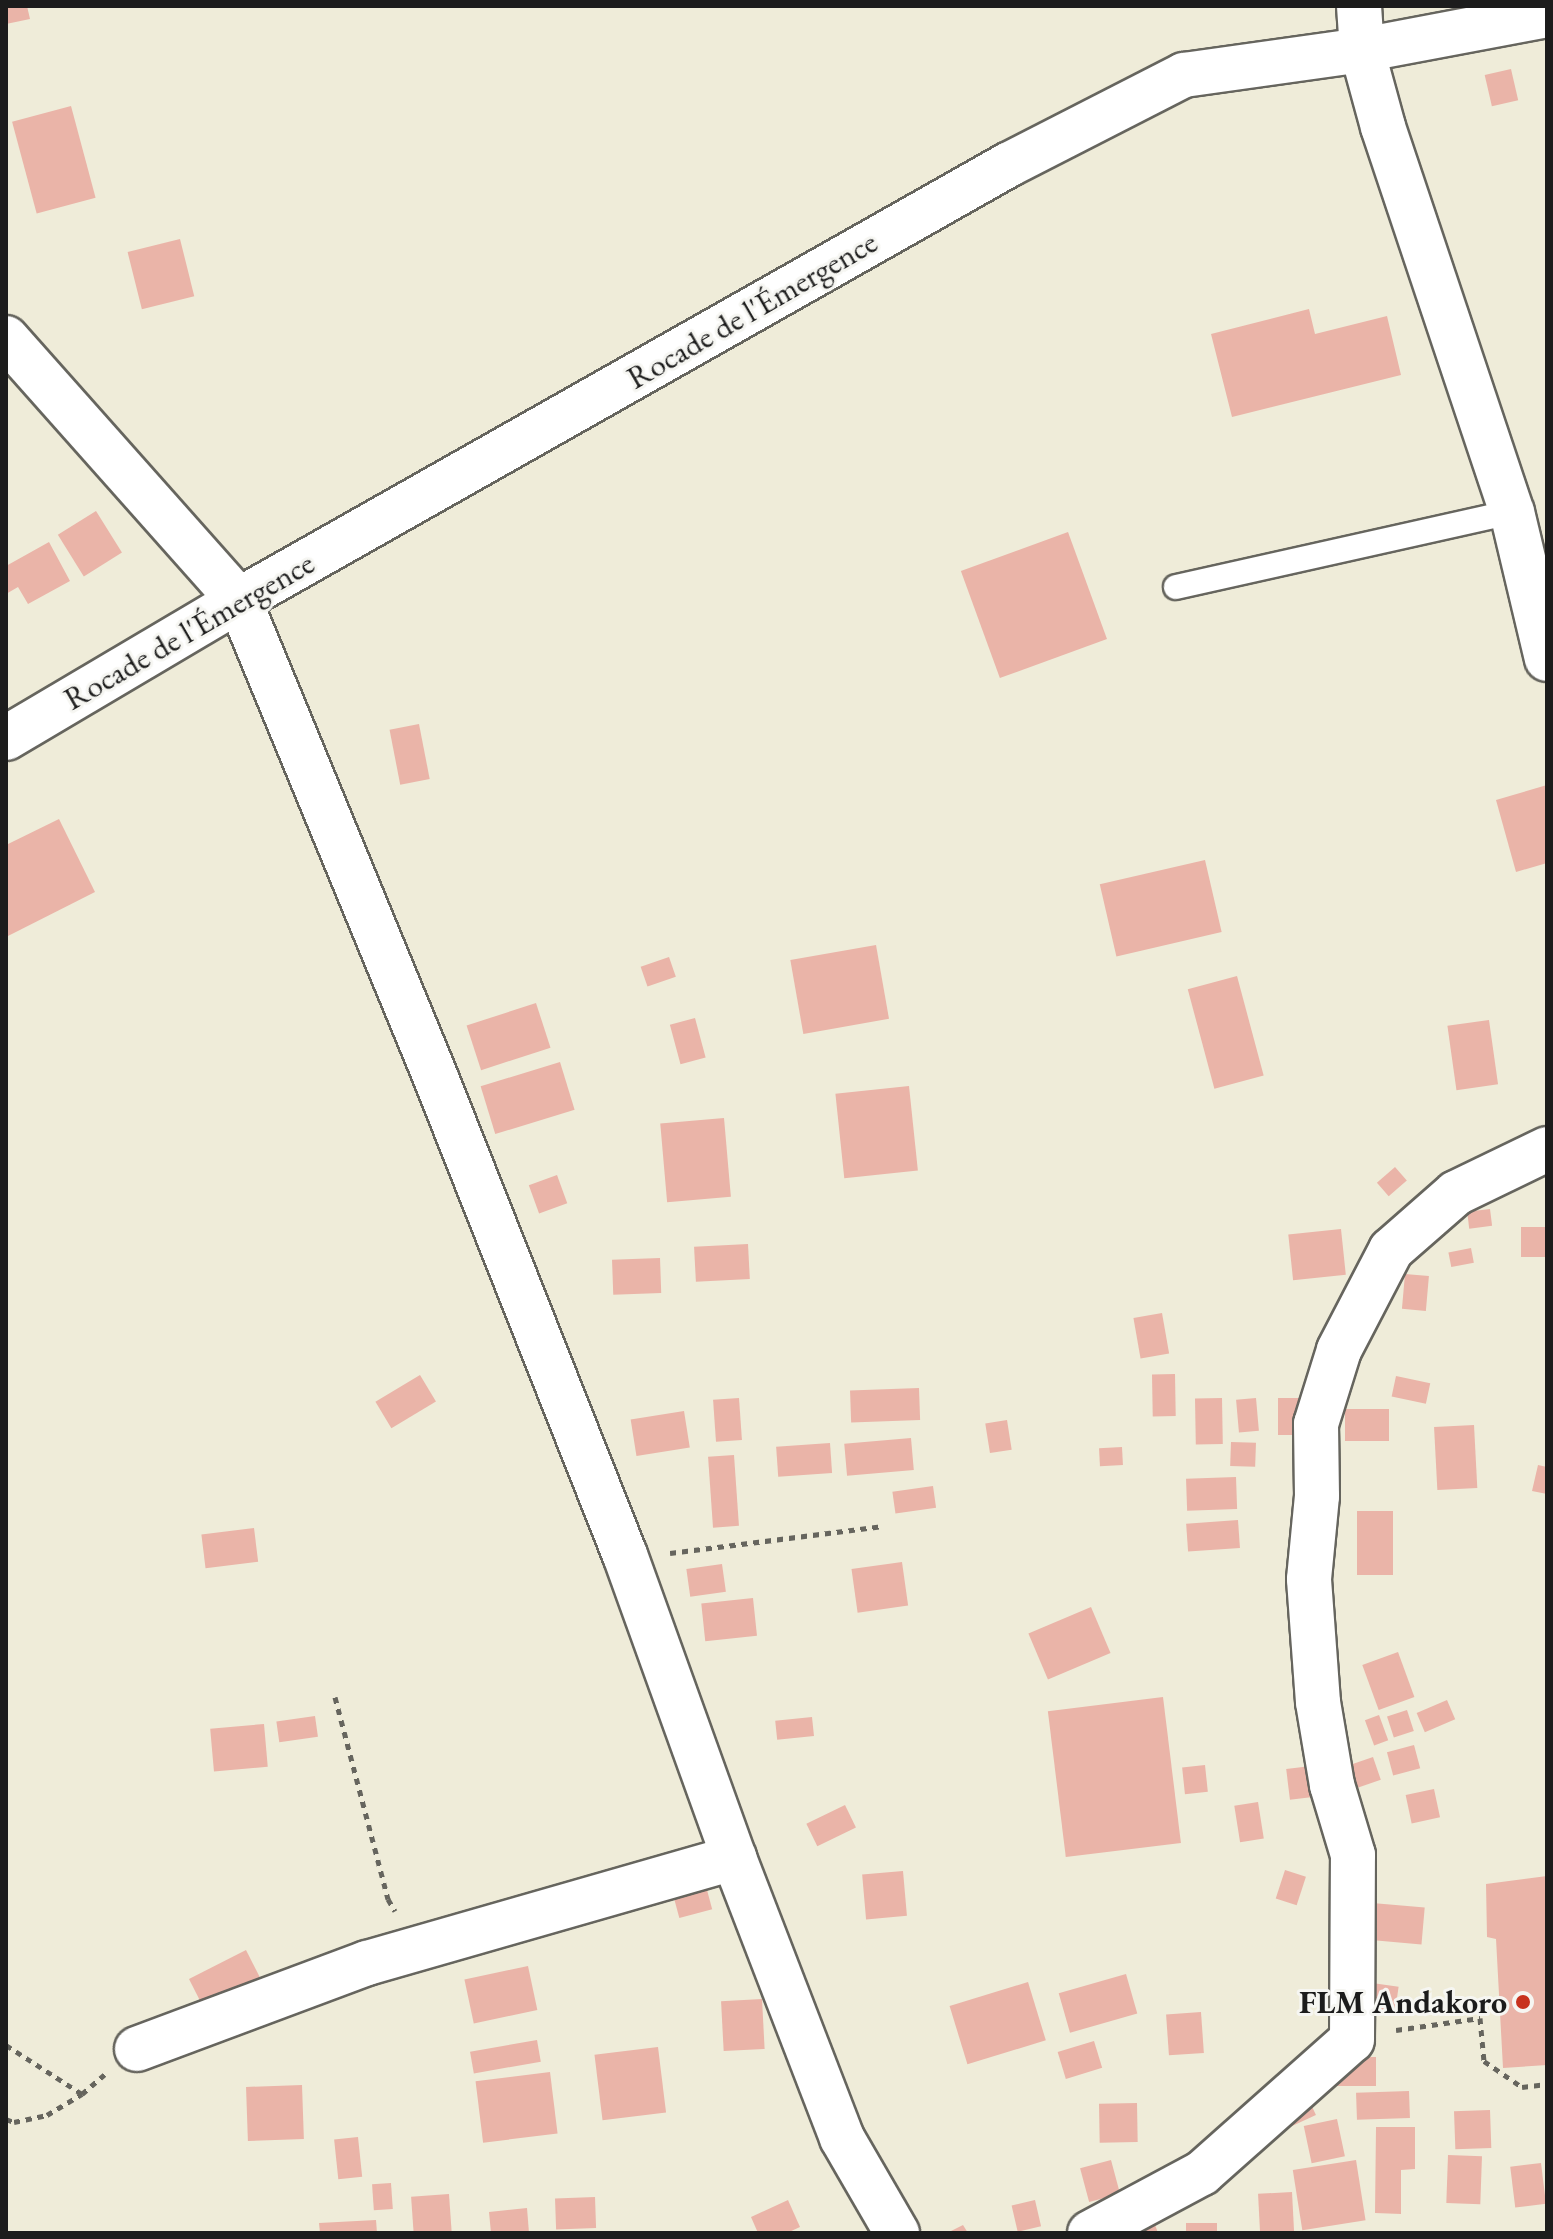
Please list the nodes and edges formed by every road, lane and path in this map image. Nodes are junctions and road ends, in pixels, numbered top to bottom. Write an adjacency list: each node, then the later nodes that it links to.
1 (1359, 6): 3 (street)
2 (1547, 15): 3 (street, Rocade de l'Émergence)
3 (1362, 50): 5 (street); 7 (street, Rocade de l'Émergence)
4 (6, 338): 7 (street)
5 (1512, 512): 6 (lane); 8 (street)
6 (1176, 587)
7 (239, 600): 9 (street, Rocade de l'Émergence); 12 (street)
8 (1547, 659)
9 (6, 738)
10 (1547, 1149): 16 (street)
11 (883, 1526): 12 (path)
12 (625, 1555): 14 (street)
13 (335, 1697): 15 (path)
14 (734, 1858): 15 (street); 22 (street)
15 (416, 1951): 18 (street)
16 (1352, 2040): 19 (path); 23 (street)
17 (6, 2045): 20 (path)
18 (137, 2049): 20 (path)
19 (1547, 2084)
20 (82, 2094): 21 (path)
21 (6, 2119)
22 (897, 2233)
23 (1090, 2233)

